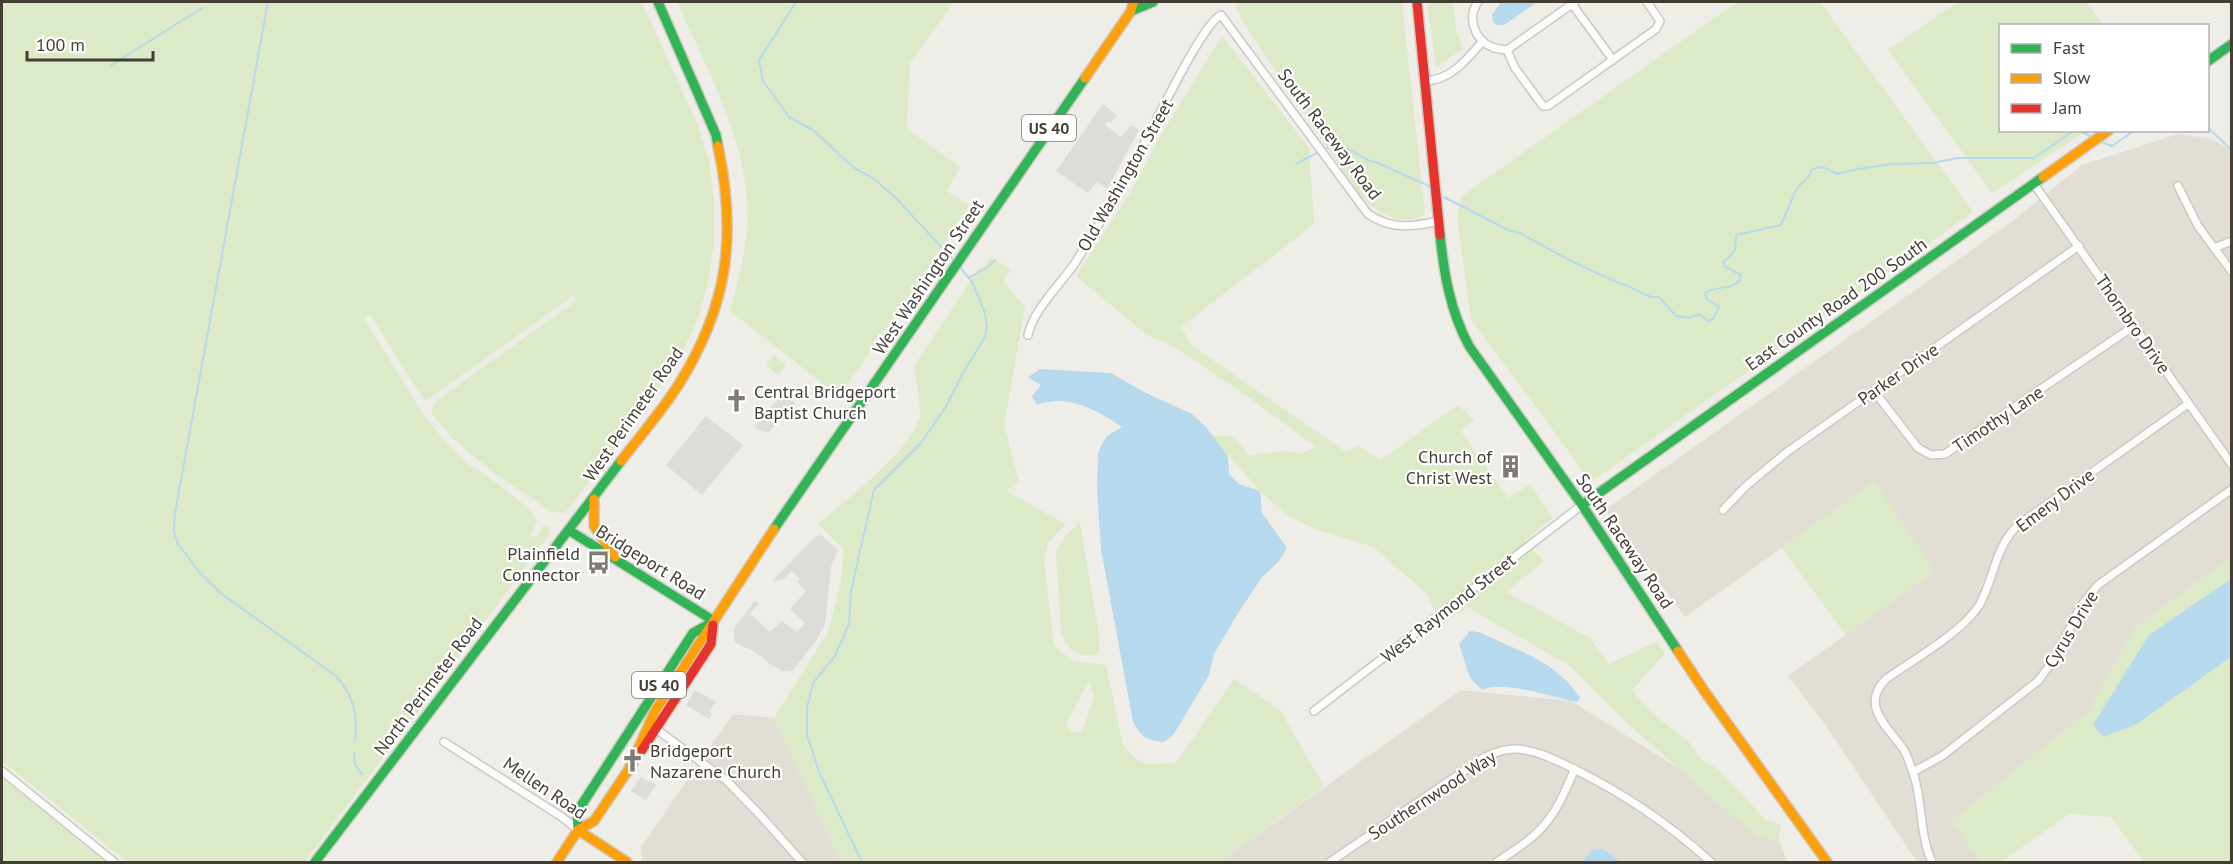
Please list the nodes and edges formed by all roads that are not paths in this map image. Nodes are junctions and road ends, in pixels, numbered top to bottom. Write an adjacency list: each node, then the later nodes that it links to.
1 (658, 2): 29 (main road, West Perimeter Road)
2 (1153, 2): 7 (main road, West Washington Street / US 40)
3 (1417, 2): 14 (main road, South Raceway Road)
4 (1478, 2): 9 (street)
5 (1647, 2): 12 (street)
6 (1573, 3): 11 (street); 12 (street)
7 (1132, 6): 34 (main road, West Washington Street / US 40)
8 (1221, 15): 18 (street, South Raceway Road); 24 (street, Old Washington Street)
9 (1483, 41): 11 (street); 14 (street)
10 (2232, 44): 13 (main road)
11 (1507, 50): 12 (street)
12 (1612, 60)
13 (2209, 60)
14 (1426, 81): 18 (main road, South Raceway Road)
15 (2106, 132): 16 (main road, East County Road 200 South)
16 (2034, 184): 20 (street, Thornbro Drive); 30 (main road, East County Road 200 South)
17 (2178, 186): 21 (street)
18 (1439, 221): 30 (main road, South Raceway Road)
19 (2232, 241): 21 (street)
20 (2079, 246): 23 (street, Thornbro Drive); 25 (street, Parker Drive)
21 (2214, 248): 22 (street)
22 (2232, 272)
23 (2134, 326): 25 (street, Timothy Lane); 26 (street, Thornbro Drive)
24 (1028, 335)
25 (1874, 391): 31 (street, Parker Drive)
26 (2188, 404): 27 (street, Thornbro Drive); 41 (street, Emery Drive)
27 (2232, 465)
28 (2232, 489): 41 (street, Cyrus Drive)
29 (594, 499): 32 (main road, West Perimeter Road); 33 (main road)
30 (1582, 505): 35 (street, West Raymond Street); 51 (main road, South Raceway Road)
31 (1723, 510)
32 (570, 531): 33 (main road, Bridgeport Road); 44 (main road, North Perimeter Road)
33 (618, 561): 34 (main road, Bridgeport Road)
34 (714, 621): 36 (main road, West Washington Street / US 40); 38 (main road); 42 (main road, West Washington Street / US 40)
35 (1314, 711)
36 (656, 729): 38 (main road, West Washington Street / US 40); 47 (street)
37 (444, 742): 42 (street, Mellen Road)
38 (629, 769): 42 (main road, West Washington Street / US 40)
39 (1575, 770): 48 (street, Southernwood Way); 49 (street); 50 (street, Southernwood Way)
40 (2, 771): 43 (street)
41 (1913, 772): 52 (street)
42 (578, 830): 45 (main road, West Washington Street / US 40); 46 (main road, Mellen Road)
43 (114, 862)
44 (315, 862)
45 (557, 862)
46 (627, 862)
47 (800, 862)
48 (1330, 862)
49 (1498, 862)
50 (1712, 862)
51 (1827, 862)
52 (1932, 862)

